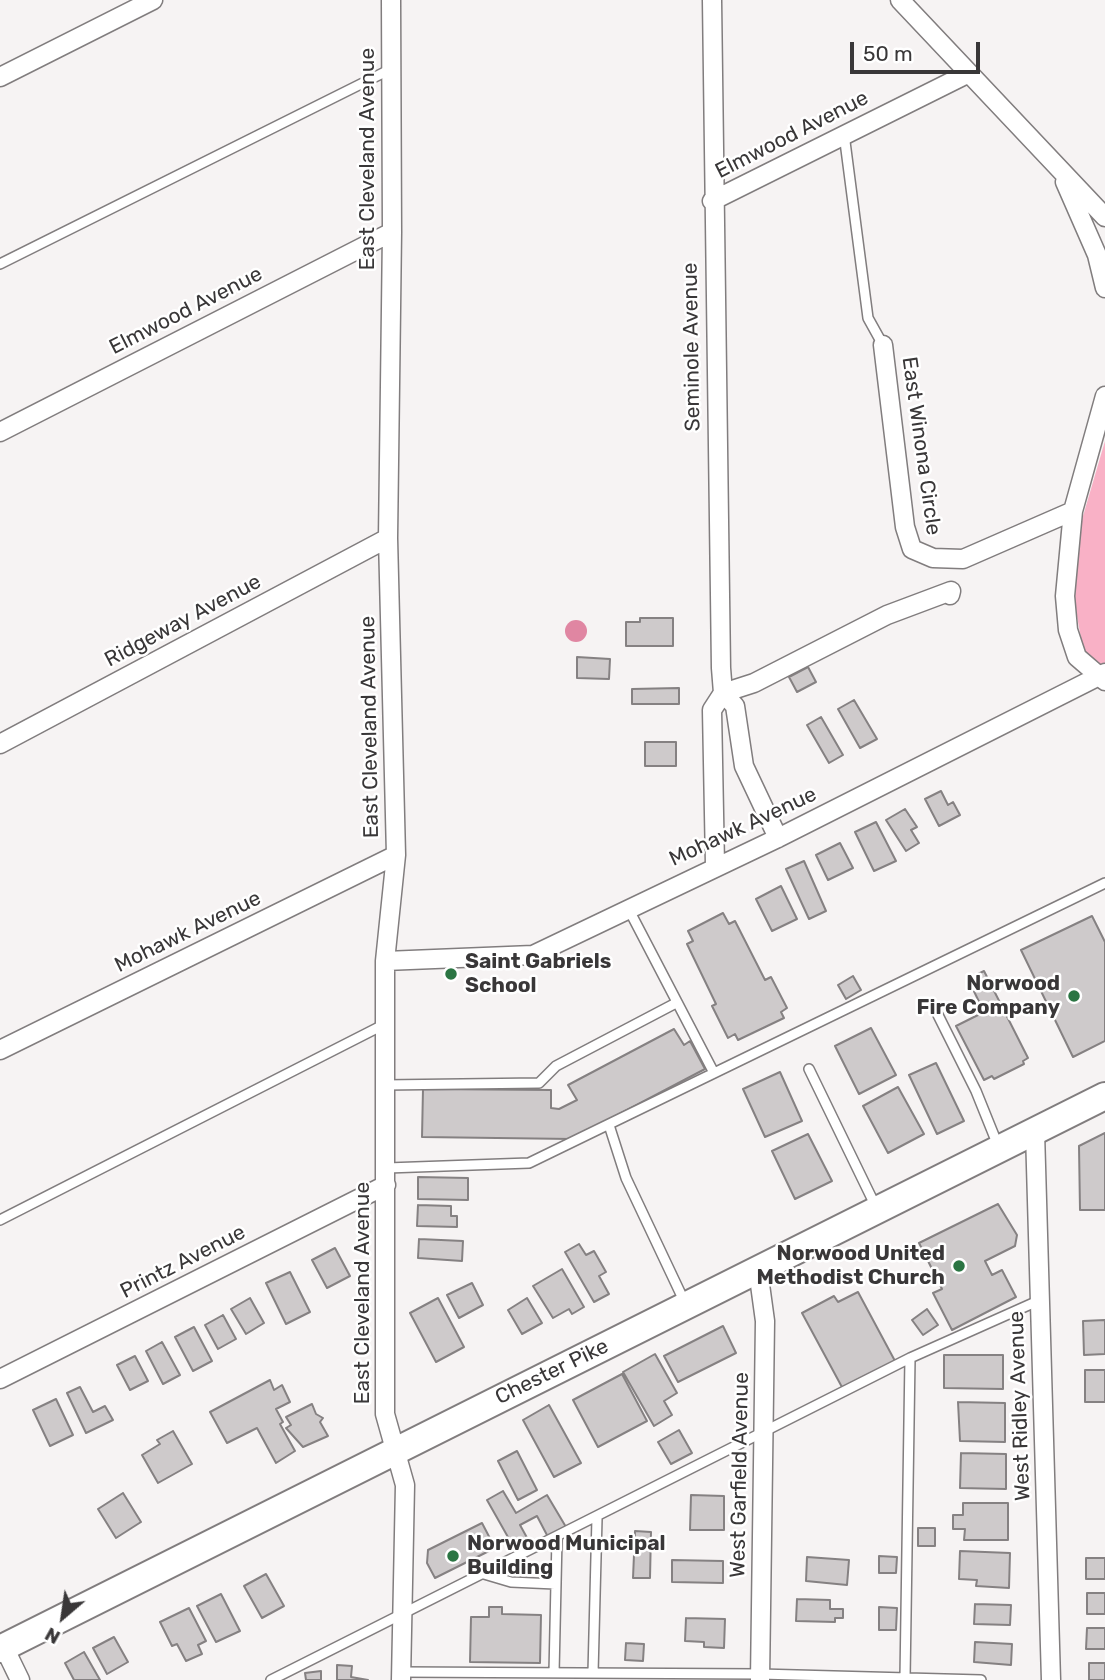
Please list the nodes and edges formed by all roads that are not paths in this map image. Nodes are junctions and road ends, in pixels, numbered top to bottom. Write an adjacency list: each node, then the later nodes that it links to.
1 (153, 0): 7 (street)
2 (391, 0): 5 (street, East Cleveland Avenue)
3 (712, 0): 10 (street, Seminole Avenue)
4 (900, 0): 6 (street)
5 (391, 69): 12 (street, East Cleveland Avenue); 13 (lane)
6 (968, 73): 8 (street, Elmwood Avenue); 9 (street)
7 (0, 77)
8 (844, 134): 10 (street, Elmwood Avenue); 15 (lane)
9 (1059, 169): 11 (street); 14 (street)
10 (712, 201): 22 (street, Seminole Avenue)
11 (1105, 217)
12 (392, 232): 17 (street, Elmwood Avenue); 19 (street, East Cleveland Avenue)
13 (0, 264)
14 (1105, 288)
15 (883, 345): 18 (street, East Winona Circle)
16 (1105, 396): 18 (street)
17 (0, 432)
18 (1073, 511): 21 (street)
19 (388, 538): 23 (street, Ridgeway Avenue); 25 (street, East Cleveland Avenue)
20 (950, 595): 22 (street)
21 (1103, 677): 24 (street, Mohawk Avenue)
22 (723, 693): 24 (street, Seminole Avenue); 26 (street, Seminole Avenue)
23 (0, 744)
24 (778, 838): 26 (street, Mohawk Avenue)
25 (396, 855): 29 (street, East Cleveland Avenue); 33 (street, Mohawk Avenue)
26 (715, 865): 28 (street, Mohawk Avenue)
27 (1105, 883): 35 (lane)
28 (628, 908): 29 (street, Mohawk Avenue); 30 (lane)
29 (385, 961): 32 (street, East Cleveland Avenue)
30 (676, 1003): 35 (lane); 36 (lane)
31 (938, 1015): 40 (lane)
32 (386, 1023): 36 (street, East Cleveland Avenue); 43 (lane)
33 (0, 1050)
34 (809, 1069): 42 (lane)
35 (714, 1073): 38 (lane)
36 (385, 1085): 41 (street, East Cleveland Avenue)
37 (1105, 1096): 39 (main road, Chester Pike)
38 (609, 1125): 41 (lane); 46 (lane)
39 (1035, 1132): 40 (main road, Chester Pike); 45 (street, West Ridley Avenue)
40 (999, 1150): 42 (main road, Chester Pike)
41 (386, 1177): 48 (street, Printz Avenue); 50 (street, East Cleveland Avenue)
42 (878, 1210): 44 (main road, Chester Pike)
43 (0, 1220)
44 (758, 1270): 46 (main road, Chester Pike); 49 (street, West Garfield Avenue)
45 (1040, 1300): 47 (lane); 65 (street, West Ridley Avenue)
46 (687, 1306): 50 (main road, Chester Pike)
47 (910, 1358): 49 (lane); 61 (lane)
48 (0, 1379)
49 (763, 1434): 51 (lane); 60 (street, West Garfield Avenue)
50 (395, 1451): 55 (street, East Cleveland Avenue); 56 (main road, Chester Pike)
51 (597, 1518): 52 (lane); 58 (lane)
52 (557, 1538): 53 (lane); 54 (lane)
53 (484, 1574): 54 (lane); 55 (lane)
54 (555, 1584): 57 (lane)
55 (402, 1616): 59 (street, East Cleveland Avenue); 63 (lane)
56 (2, 1648): 62 (street)
57 (554, 1673): 58 (lane); 59 (lane)
58 (593, 1673): 60 (lane)
59 (401, 1676)
60 (760, 1677): 61 (lane)
61 (905, 1678): 64 (lane)
62 (20, 1680)
63 (271, 1680)
64 (981, 1680)
65 (1051, 1680)

